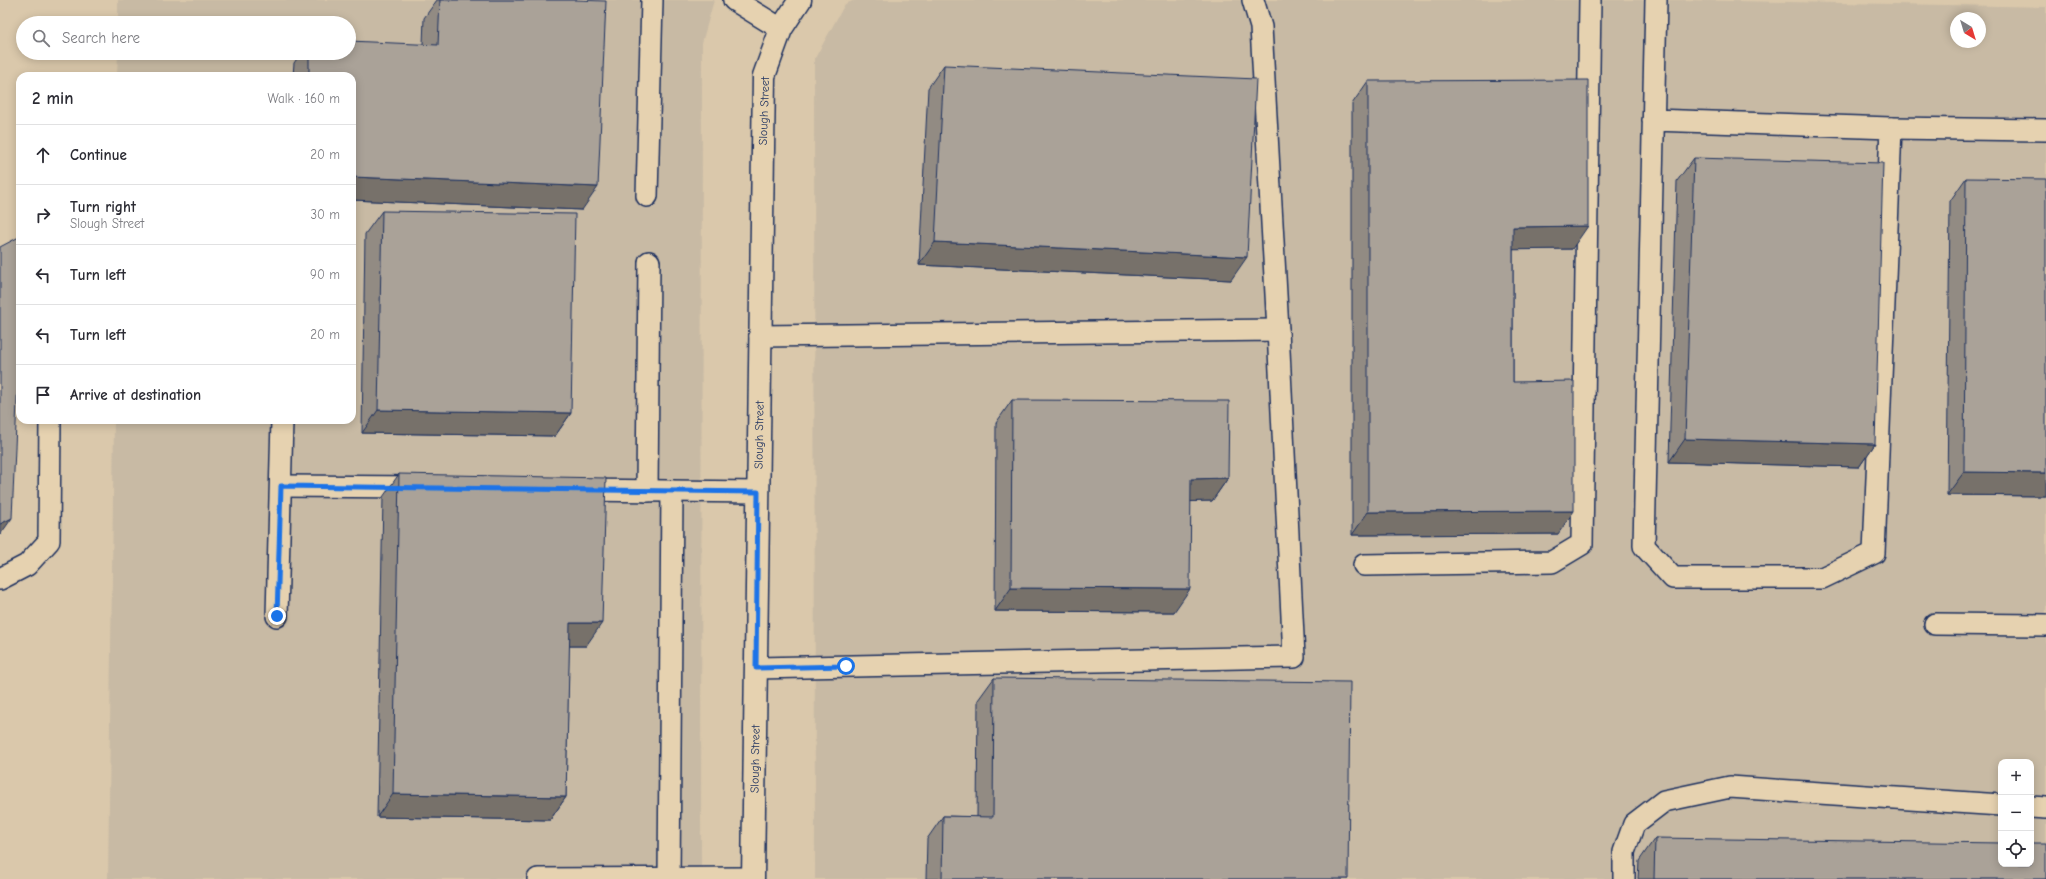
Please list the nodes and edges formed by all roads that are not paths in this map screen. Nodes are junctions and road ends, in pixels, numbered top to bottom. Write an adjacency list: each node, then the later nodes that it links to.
1 (652, 0): 11 (lane)
2 (734, 0): 7 (lane)
3 (800, 0): 7 (street, Slough Street)
4 (1253, 0): 13 (lane)
5 (1590, 0): 23 (lane)
6 (1656, 0): 8 (lane)
7 (781, 29): 14 (street, Slough Street)
8 (1653, 120): 9 (lane); 9 (lane)
9 (1892, 128): 10 (lane)
10 (2046, 130)
11 (647, 196)
12 (649, 262): 20 (lane)
13 (1278, 330): 14 (lane); 28 (lane)
14 (760, 336): 22 (street, Slough Street)
15 (50, 424): 24 (lane)
16 (282, 424): 17 (lane)
17 (281, 486): 18 (lane); 25 (lane)
18 (440, 488)
19 (560, 489): 20 (lane)
20 (647, 491): 21 (lane)
21 (672, 491): 22 (lane); 32 (lane)
22 (758, 492): 28 (street, Slough Street)
23 (1364, 565)
24 (0, 579)
25 (277, 616)
26 (1935, 624): 27 (lane)
27 (2046, 625)
28 (756, 668): 33 (street, Slough Street)
29 (1998, 805): 35 (lane)
30 (2034, 807): 31 (lane)
31 (2046, 808)
32 (669, 878): 33 (lane); 34 (lane)
33 (753, 878)
34 (538, 879)
35 (1624, 879)

